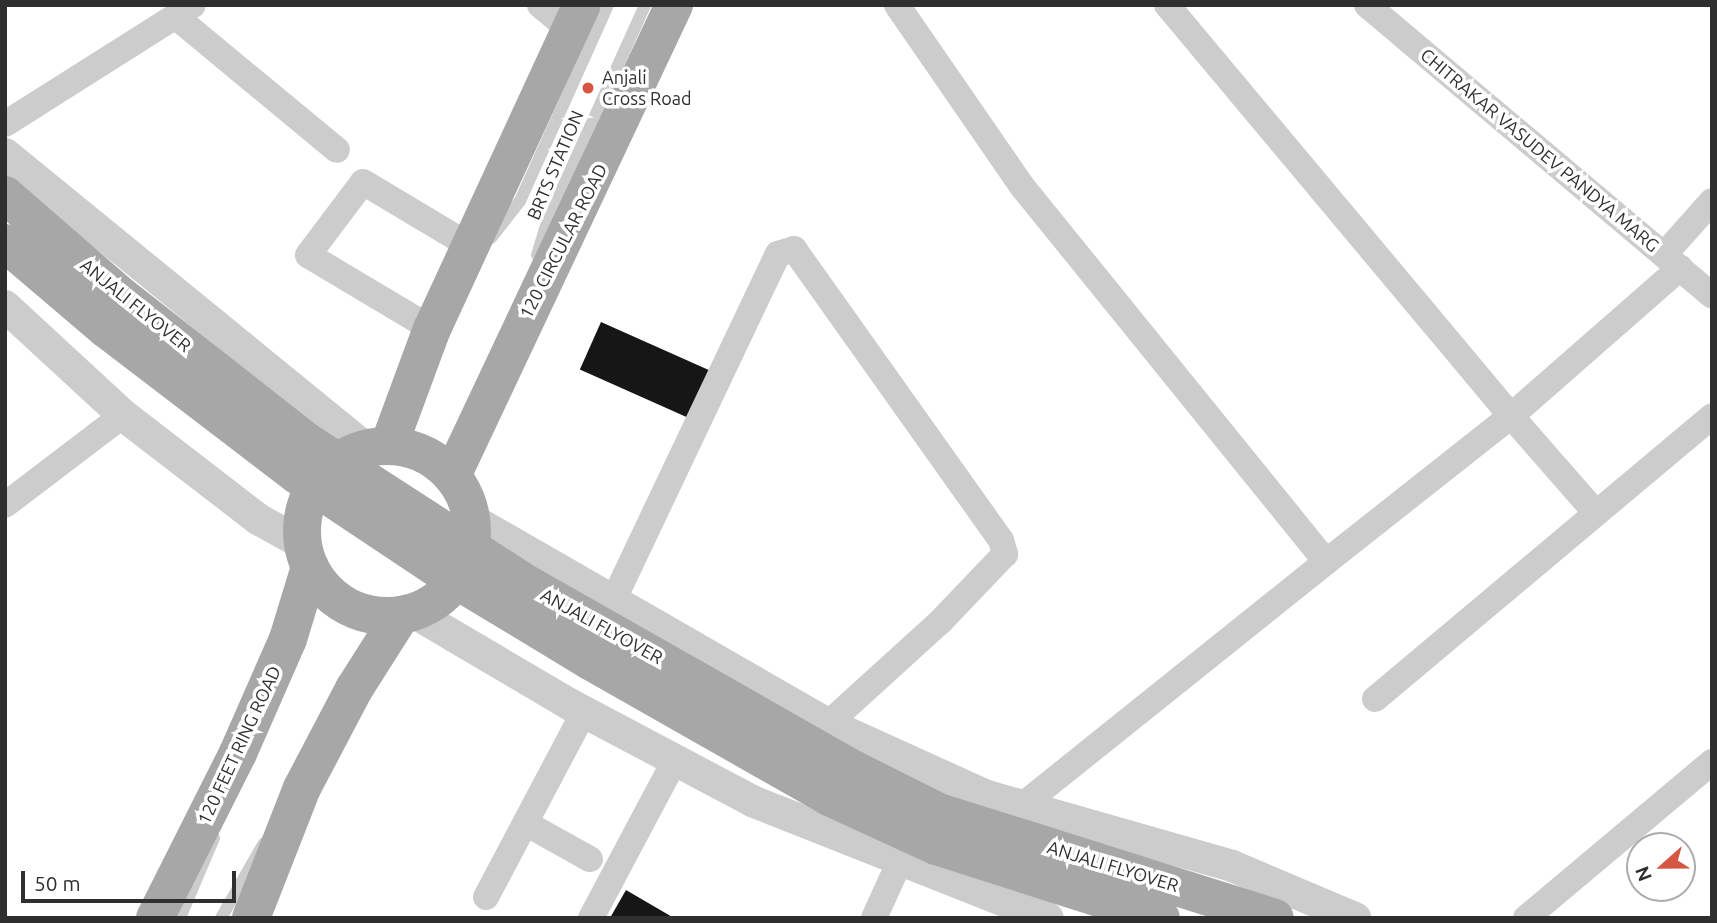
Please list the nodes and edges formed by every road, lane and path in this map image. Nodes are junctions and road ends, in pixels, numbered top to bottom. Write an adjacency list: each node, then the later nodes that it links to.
1 (540, 5): 9 (street)
2 (608, 5): 18 (lane, BRTS STATION)
3 (645, 5): 22 (lane, BRTS STATION)
4 (674, 5): 22 (main road, 120 CIRCULAR ROAD)
5 (897, 5): 32 (street)
6 (1167, 5): 24 (street)
7 (1367, 5): 17 (street, CHITRAKAR VASUDEV PANDYA MARG)
8 (184, 10): 10 (street); 11 (street)
9 (576, 18): 16 (main road)
10 (5, 124)
11 (337, 150)
12 (5, 154): 26 (street)
13 (5, 195): 55 (main road, ANJALI FLYOVER)
14 (1712, 201): 17 (street)
15 (5, 243): 54 (main road, ANJALI FLYOVER)
16 (470, 246): 18 (main road); 21 (street)
17 (1672, 262): 19 (street, CHITRAKAR VASUDEV PANDYA MARG); 24 (street)
18 (448, 293): 21 (main road)
19 (1712, 296)
20 (5, 306): 23 (street)
21 (432, 329): 26 (main road)
22 (511, 345): 27 (main road, 120 CIRCULAR ROAD)
23 (123, 415): 28 (street); 31 (street)
24 (1511, 416): 29 (street); 32 (street)
25 (1712, 416): 29 (street)
26 (377, 447): 27 (main road); 31 (main road)
27 (452, 476): 30 (main road)
28 (5, 505)
29 (1596, 513): 35 (street)
30 (471, 519): 33 (street); 34 (main road)
31 (307, 556): 34 (main road); 38 (main road, 120 FEET RING ROAD)
32 (1326, 562): 42 (street)
33 (613, 601): 37 (street); 37 (street)
34 (407, 613): 36 (street); 41 (main road)
35 (1375, 699)
36 (584, 712): 39 (street); 43 (street)
37 (828, 724): 42 (street)
38 (238, 753): 47 (main road, 120 FEET RING ROAD); 48 (lane)
39 (675, 760): 45 (street); 51 (street)
40 (1712, 762): 57 (street)
41 (302, 788): 49 (lane); 50 (main road)
42 (1021, 806): 56 (street)
43 (527, 824): 44 (street); 46 (street)
44 (590, 859)
45 (900, 861): 52 (street); 53 (street)
46 (486, 897)
47 (155, 918)
48 (180, 918)
49 (221, 918)
50 (251, 918)
51 (590, 918)
52 (874, 918)
53 (1048, 918)
54 (1161, 918)
55 (1275, 918)
56 (1355, 918)
57 (1526, 918)

